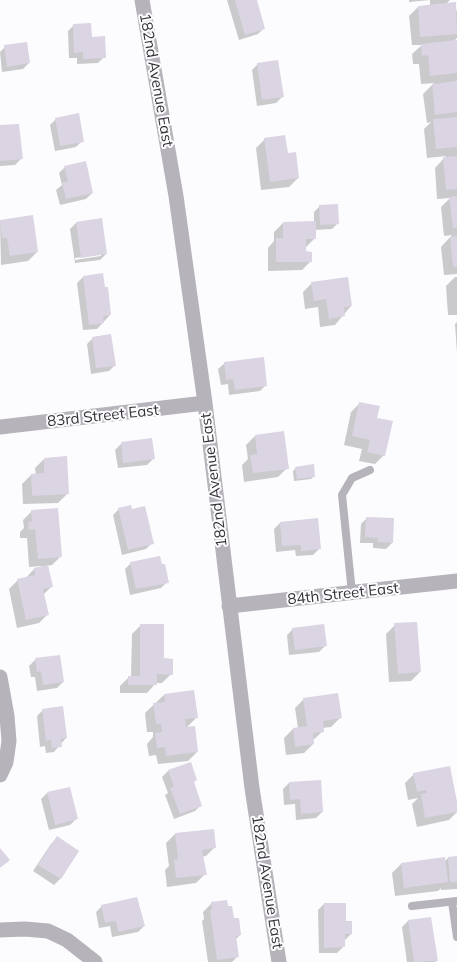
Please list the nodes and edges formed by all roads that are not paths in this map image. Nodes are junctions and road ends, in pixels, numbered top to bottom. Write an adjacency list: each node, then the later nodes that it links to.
1 (142, 0): 2 (street, 182nd Avenue East)
2 (206, 404): 3 (street, 83rd Street East); 7 (street, 182nd Avenue East)
3 (0, 427)
4 (370, 470): 6 (lane)
5 (457, 581): 6 (street, 84th Street East)
6 (352, 593): 7 (street, 84th Street East)
7 (229, 606): 15 (street, 182nd Avenue East)
8 (0, 677): 9 (street)
9 (0, 775)
10 (455, 902): 11 (lane); 13 (lane)
11 (412, 906)
12 (0, 930): 14 (street)
13 (457, 937)
14 (95, 962)
15 (279, 962)

